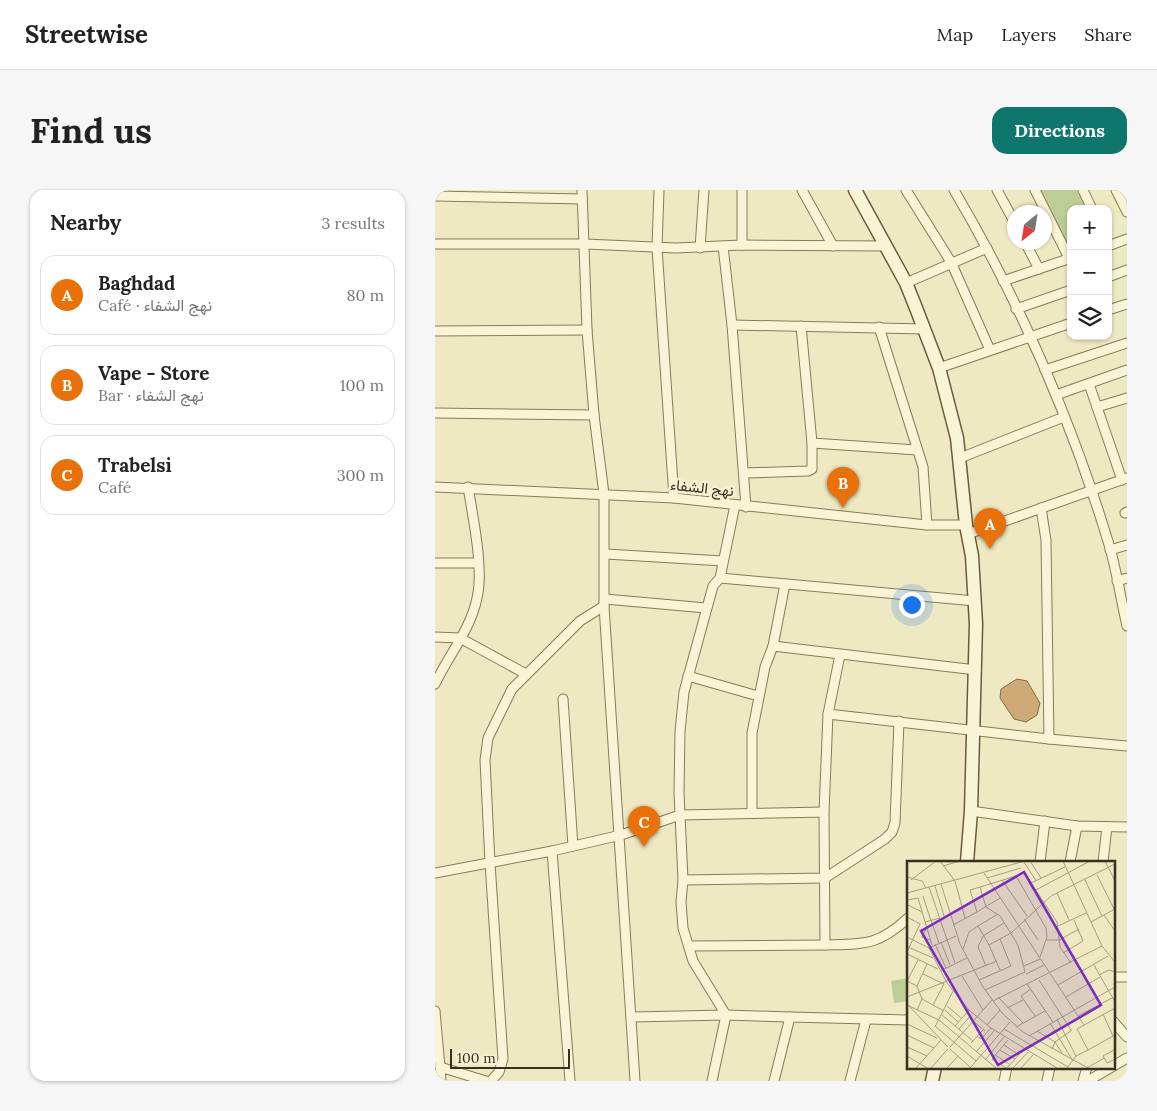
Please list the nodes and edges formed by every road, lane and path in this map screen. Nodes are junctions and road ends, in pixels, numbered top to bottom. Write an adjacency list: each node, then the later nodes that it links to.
1 (659, 190): 25 (street)
2 (704, 190): 26 (street)
3 (742, 190): 21 (street)
4 (802, 190): 23 (street)
5 (855, 190): 24 (street)
6 (906, 190): 31 (street)
7 (997, 190): 15 (street)
8 (1035, 190): 29 (street)
9 (1083, 190): 14 (street)
10 (1116, 190): 16 (street)
11 (957, 191): 27 (street)
12 (582, 195): 13 (street); 20 (street)
13 (435, 196)
14 (1090, 205)
15 (1007, 208)
16 (1127, 212)
17 (1127, 239): 18 (street)
18 (1112, 243)
19 (435, 244): 20 (street)
20 (585, 244): 25 (street); 46 (street)
21 (742, 245): 22 (street); 23 (street)
22 (723, 246): 26 (street); 42 (street)
23 (833, 246): 24 (street)
24 (886, 246): 36 (street)
25 (657, 248): 26 (street); 70 (street)
26 (700, 248)
27 (987, 248): 31 (street); 35 (street)
28 (1029, 250): 32 (street)
29 (1067, 252)
30 (1067, 259): 32 (street)
31 (951, 262): 36 (street); 50 (street)
32 (1039, 269): 35 (street)
33 (1127, 270): 34 (street)
34 (1112, 276)
35 (1003, 281): 39 (street)
36 (906, 284): 45 (street)
37 (1067, 291): 39 (street)
38 (1127, 304): 40 (street)
39 (1016, 309): 48 (street)
40 (1112, 309)
41 (1067, 324): 48 (street)
42 (732, 325): 43 (street); 64 (street)
43 (801, 326): 44 (street); 61 (street)
44 (879, 327): 45 (street); 62 (street)
45 (925, 329): 51 (street)
46 (587, 330): 47 (street); 59 (street)
47 (435, 331)
48 (1030, 337): 50 (street); 52 (street)
49 (1127, 343): 52 (street)
50 (990, 350): 51 (street)
51 (939, 368): 63 (street)
52 (1045, 370): 55 (street)
53 (1127, 370): 54 (street)
54 (1089, 384): 55 (street); 57 (street)
55 (1056, 395): 60 (street)
56 (1126, 400): 57 (street)
57 (1097, 407): 65 (street)
58 (435, 413): 59 (street)
59 (594, 415): 69 (street)
60 (1064, 417): 63 (street); 68 (street)
61 (813, 443): 62 (street); 64 (street)
62 (917, 450): 74 (street)
63 (960, 458): 75 (street)
64 (744, 472): 72 (street)
65 (1125, 479): 68 (street, نهج الشفاء)
66 (435, 487): 67 (street, نهج الشفاء)
67 (468, 487): 69 (street, نهج الشفاء); 81 (street)
68 (1091, 490): 73 (street, نهج الشفاء); 77 (street)
69 (604, 494): 70 (street, نهج الشفاء); 78 (street)
70 (674, 498): 71 (street, نهج الشفاء)
71 (735, 505): 72 (street, نهج الشفاء); 79 (street)
72 (746, 507): 74 (street, نهج الشفاء)
73 (1041, 508): 75 (street, نهج الشفاء); 103 (street)
74 (927, 525): 75 (street, نهج الشفاء)
75 (967, 530): 86 (street)
76 (1127, 545): 77 (street)
77 (1111, 550): 84 (street)
78 (606, 554): 79 (street); 87 (street)
79 (723, 561): 82 (street)
80 (435, 563): 81 (street)
81 (477, 563): 91 (street)
82 (720, 578): 85 (street); 88 (street)
83 (1127, 578): 84 (street)
84 (1117, 581): 89 (street)
85 (785, 584): 86 (street); 92 (street)
86 (975, 600): 94 (street)
87 (605, 603): 88 (street); 95 (street); 113 (street)
88 (706, 608): 96 (street)
89 (1127, 626)
90 (435, 637): 91 (street)
91 (460, 638): 95 (street); 97 (street)
92 (773, 646): 93 (street); 98 (street)
93 (840, 655): 94 (street); 100 (street)
94 (975, 670): 102 (street)
95 (526, 674): 120 (street)
96 (688, 676): 98 (street); 108 (street)
97 (435, 684)
98 (758, 696): 107 (street)
99 (563, 700): 114 (street)
100 (828, 714): 101 (street); 105 (street)
101 (899, 721): 102 (street); 122 (street)
102 (972, 729): 103 (street); 106 (street)
103 (1049, 739): 104 (street)
104 (1127, 746)
105 (824, 812): 107 (street); 122 (street)
106 (971, 812): 109 (street); 116 (street)
107 (752, 813): 108 (street)
108 (680, 815): 113 (street); 123 (street)
109 (1045, 822): 110 (street); 117 (street)
110 (1077, 826): 111 (street); 118 (street)
111 (1107, 827): 112 (street); 119 (street)
112 (1127, 827)
113 (621, 835): 114 (street); 129 (street)
114 (573, 846): 115 (street)
115 (552, 851): 120 (street); 146 (street)
116 (967, 861)
117 (1040, 861)
118 (1070, 861)
119 (1103, 861)
120 (490, 863): 121 (street); 145 (street)
121 (435, 872)
122 (825, 878): 123 (street); 125 (street)
123 (683, 880): 126 (street)
124 (907, 919): 125 (street)
125 (825, 945): 126 (street)
126 (689, 946): 128 (street)
127 (435, 1011): 137 (street)
128 (726, 1015): 129 (street); 130 (street); 148 (street)
129 (632, 1017): 147 (street)
130 (790, 1017): 131 (street); 149 (street)
131 (866, 1020): 132 (street); 150 (street)
132 (907, 1020)
133 (1115, 1023): 134 (street)
134 (1127, 1037)
135 (1127, 1058): 136 (street)
136 (1115, 1065)
137 (440, 1067): 143 (street); 144 (street)
138 (935, 1068): 151 (street)
139 (1007, 1068): 152 (street)
140 (1050, 1068): 153 (street)
141 (1087, 1068): 154 (street)
142 (1110, 1068): 155 (street)
143 (441, 1081)
144 (487, 1081)
145 (491, 1081)
146 (569, 1081)
147 (635, 1081)
148 (712, 1081)
149 (774, 1081)
150 (850, 1081)
151 (932, 1081)
152 (1004, 1081)
153 (1047, 1081)
154 (1083, 1081)
155 (1088, 1081)

